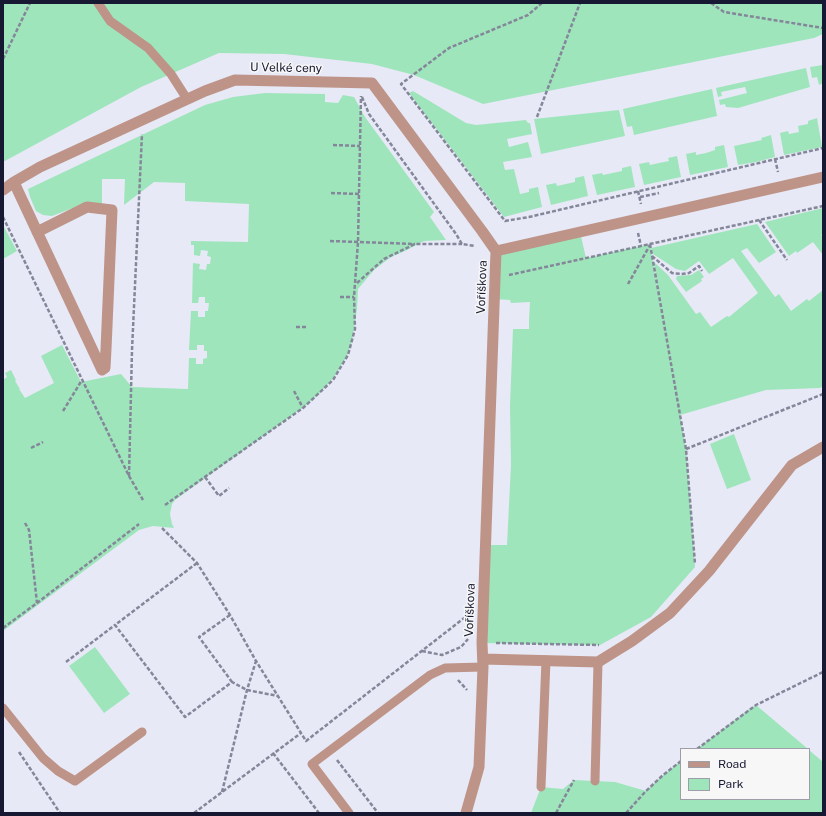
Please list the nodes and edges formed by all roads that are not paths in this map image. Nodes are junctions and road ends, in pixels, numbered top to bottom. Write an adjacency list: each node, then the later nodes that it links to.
1 (98, 3): 2 (lane)
2 (188, 99): 4 (street, U Velké ceny); 7 (street, U Velké ceny)
3 (823, 177): 7 (street, Voříškova)
4 (14, 182): 5 (street, U Velké ceny); 6 (street)
5 (3, 190)
6 (37, 232): 6 (street)
7 (496, 251): 11 (street, Voříškova)
8 (823, 447): 10 (street)
9 (546, 660): 10 (street); 11 (street); 15 (lane)
10 (598, 662): 14 (lane)
11 (483, 663): 16 (lane); 17 (street, Voříškova)
12 (3, 708): 13 (lane)
13 (142, 732)
14 (595, 781)
15 (540, 787)
16 (349, 813)
17 (466, 813)

